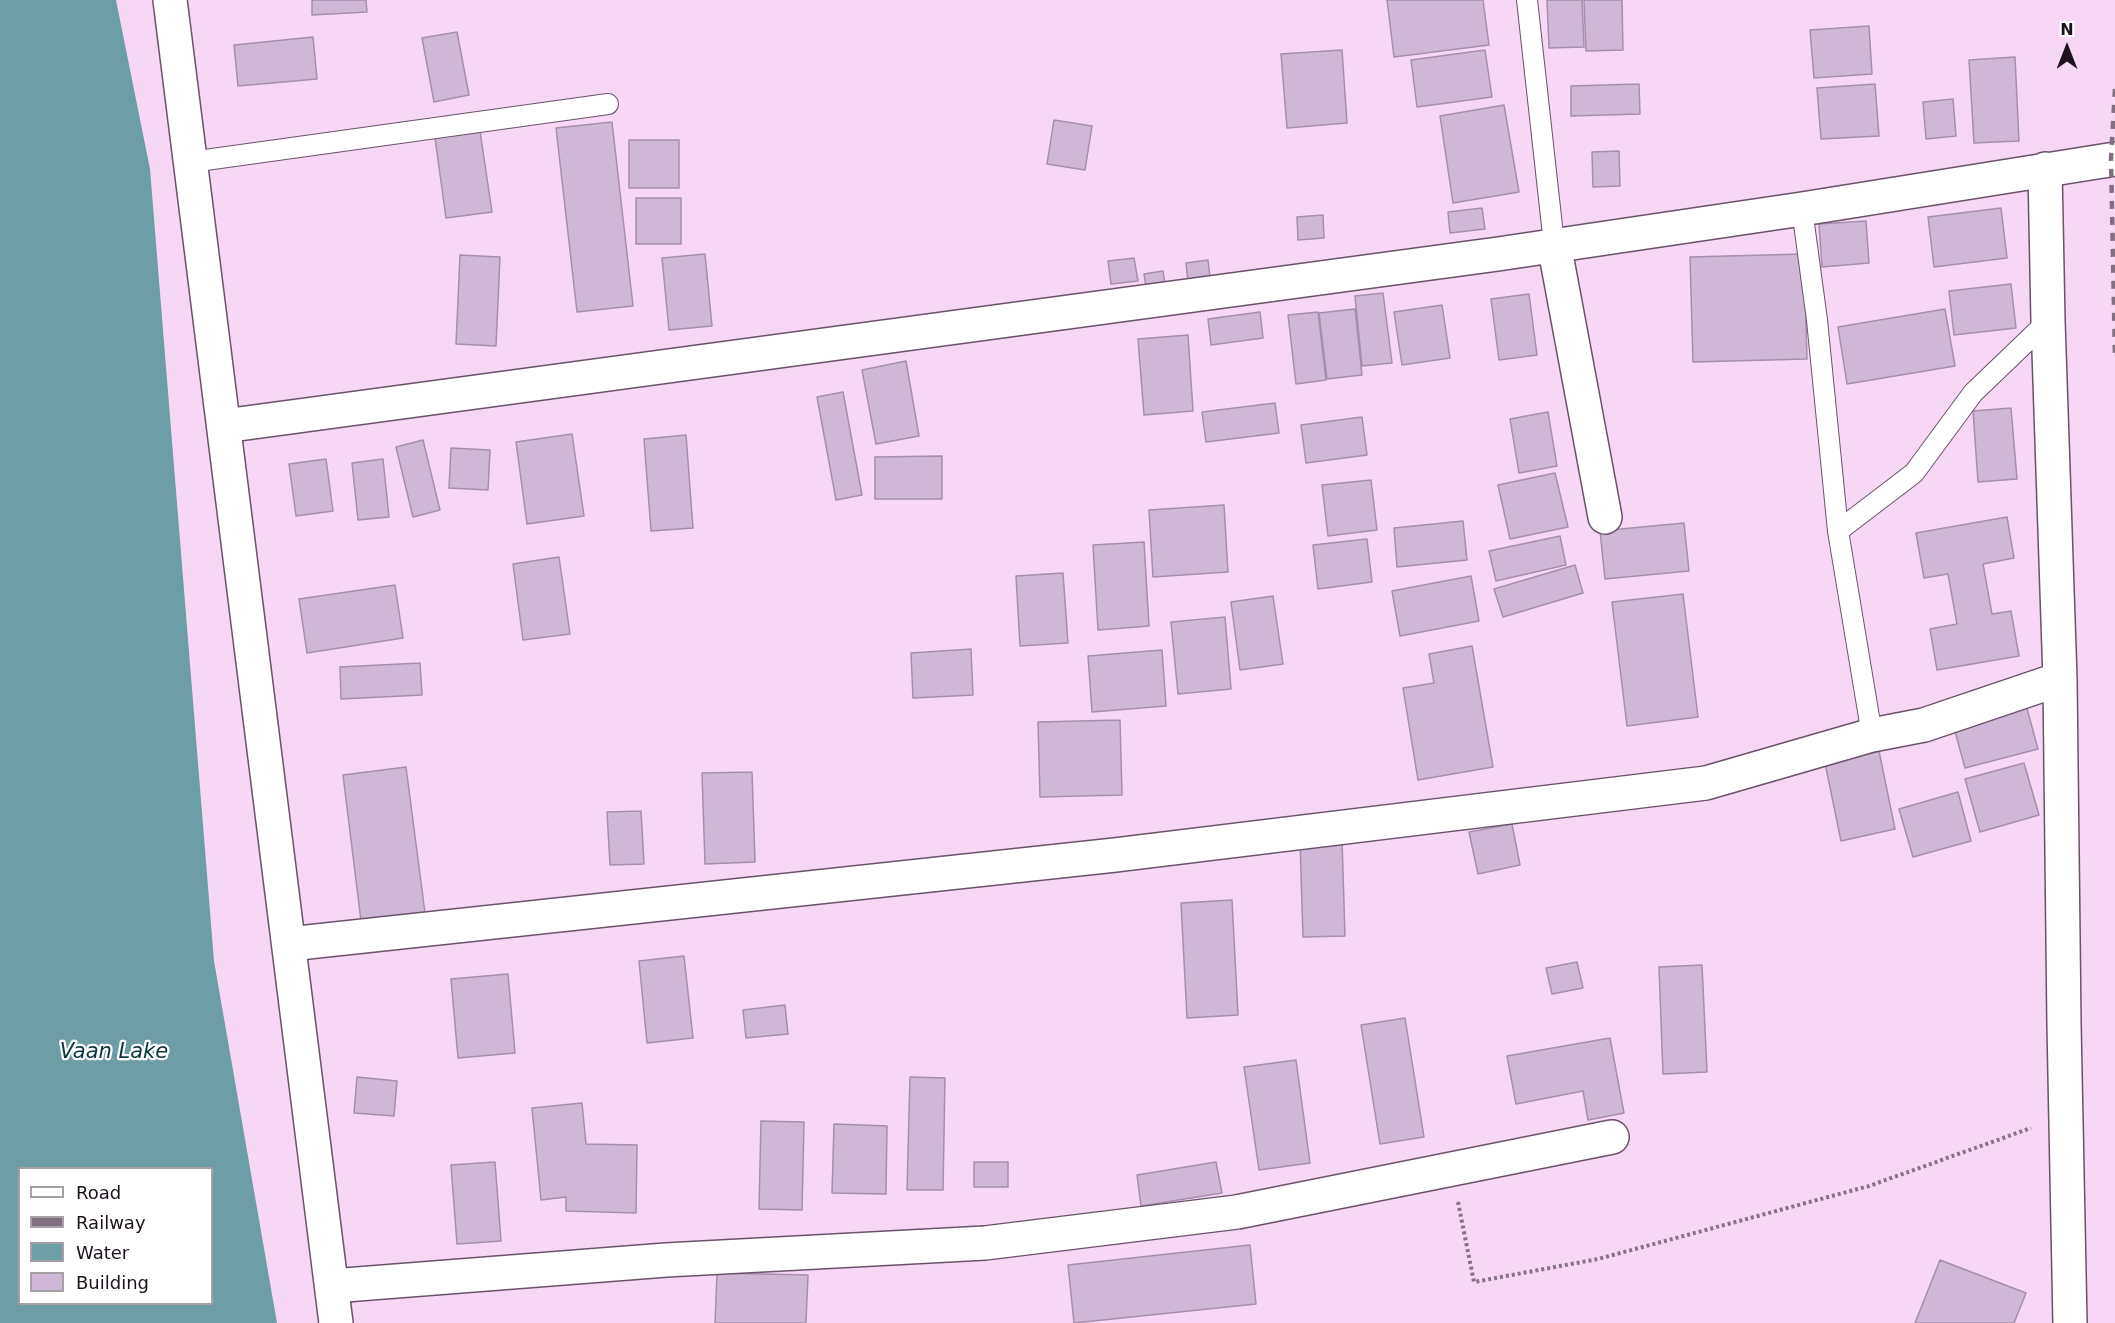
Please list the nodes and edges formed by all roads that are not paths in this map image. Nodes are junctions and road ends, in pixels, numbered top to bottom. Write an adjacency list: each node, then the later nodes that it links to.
1 (170, 0): 5 (street)
2 (1527, 0): 8 (lane)
3 (608, 104): 5 (lane)
4 (2115, 159): 6 (street)
5 (190, 162): 10 (street)
6 (2045, 169): 7 (street); 9 (street)
7 (1802, 209): 8 (street); 12 (lane)
8 (1554, 244): 10 (street); 11 (street)
9 (2048, 321): 12 (lane); 13 (street)
10 (224, 426): 15 (street)
11 (1605, 517)
12 (1838, 531): 14 (lane)
13 (2060, 679): 14 (street); 19 (street)
14 (1872, 735): 15 (street)
15 (289, 944): 17 (street)
16 (1612, 1137): 17 (street)
17 (332, 1286): 18 (street)
18 (336, 1323)
19 (2070, 1323)

